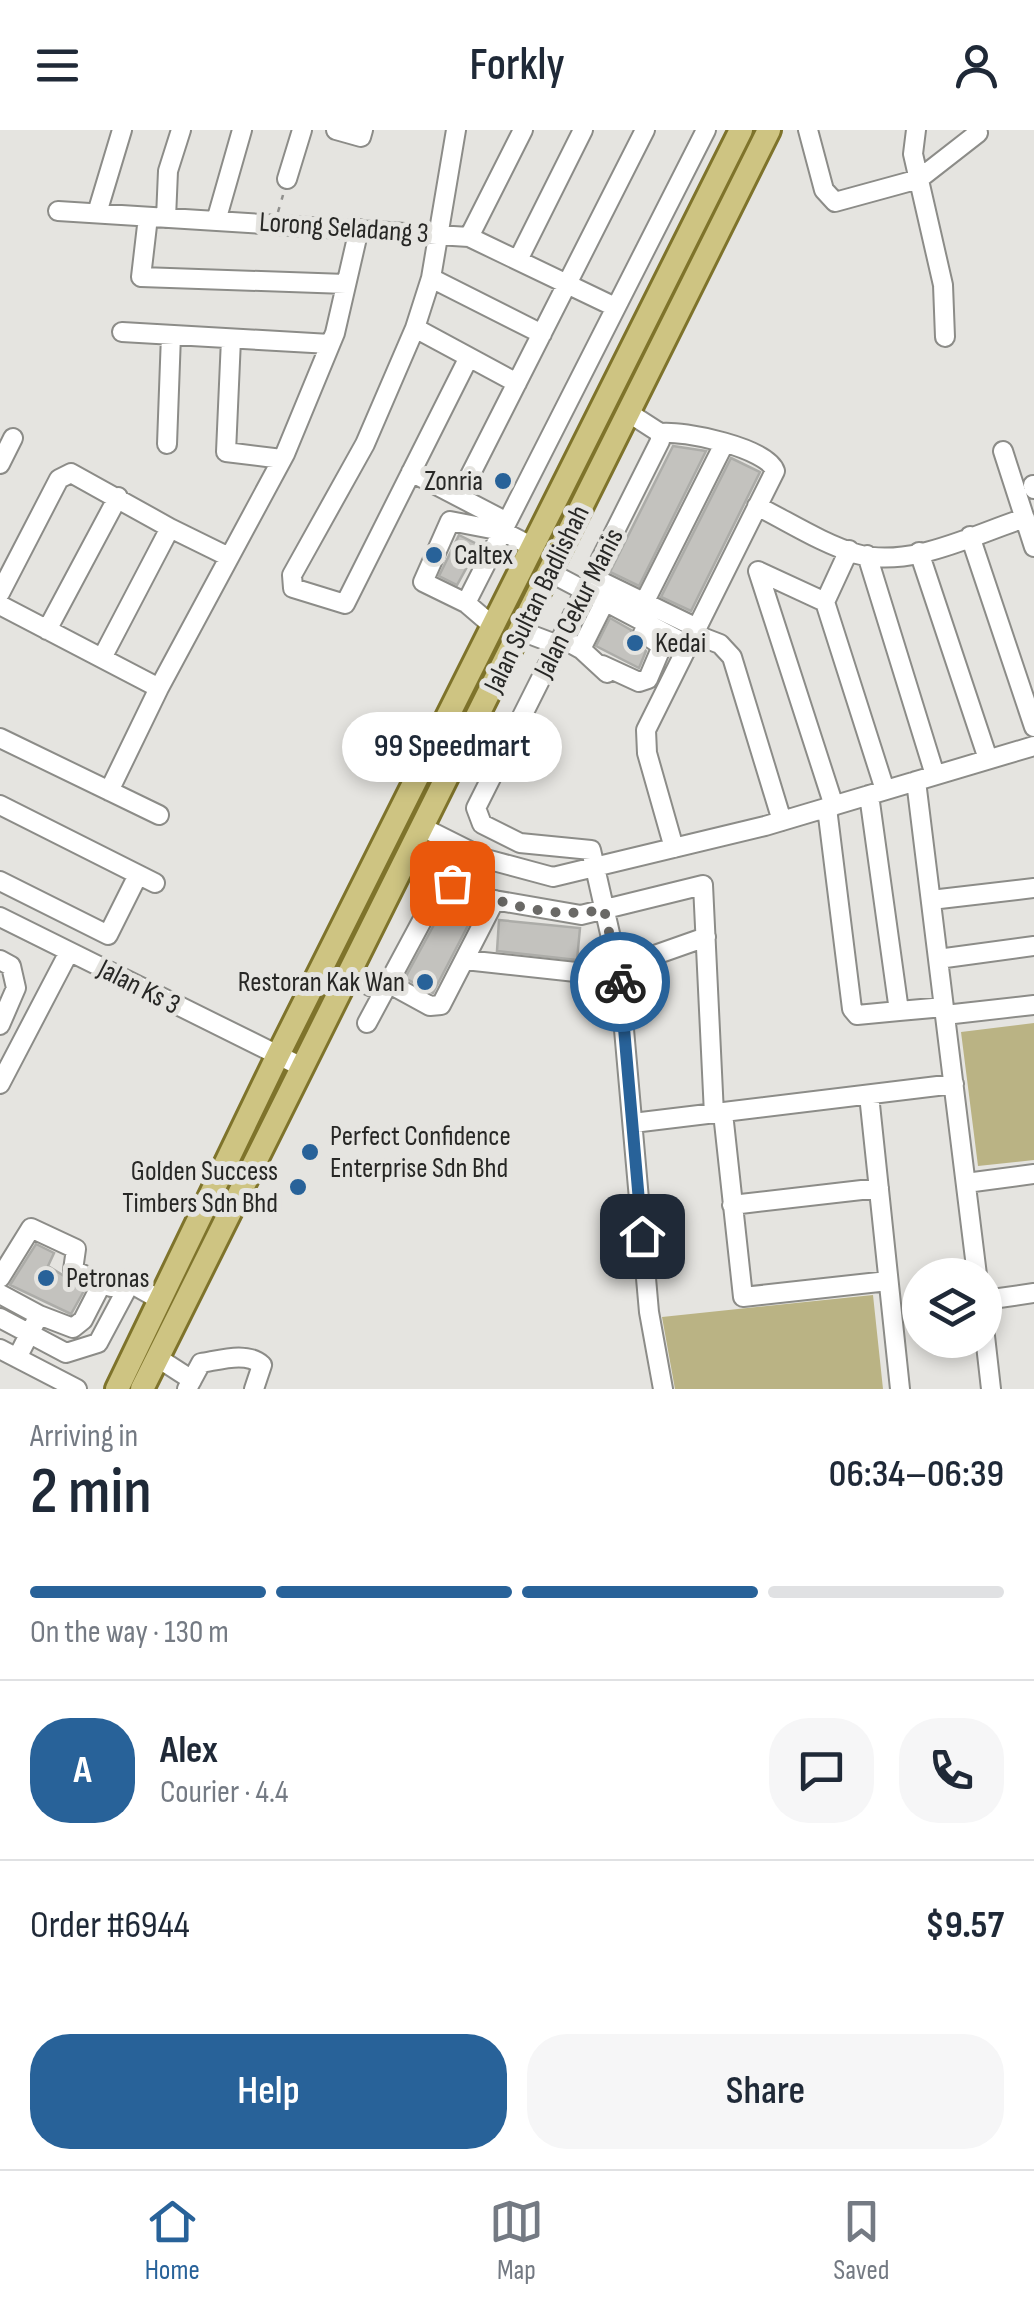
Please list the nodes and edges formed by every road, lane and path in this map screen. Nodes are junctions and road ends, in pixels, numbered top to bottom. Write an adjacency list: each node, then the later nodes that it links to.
1 (122, 130): 20 (street)
2 (180, 130): 21 (street)
3 (242, 130): 22 (street)
4 (302, 130): 17 (street)
5 (336, 130): 6 (street)
6 (363, 130)
7 (456, 130): 25 (street)
8 (523, 130): 26 (street)
9 (583, 130): 27 (street)
10 (645, 130): 30 (street)
11 (706, 130): 31 (street)
12 (742, 130): 58 (main road, Jalan Sultan Badlishah)
13 (769, 130): 41 (main road, Jalan Sultan Badlishah)
14 (808, 130): 18 (street)
15 (916, 130): 18 (street)
16 (978, 132): 18 (street)
17 (287, 179): 23 (path)
18 (919, 179): 36 (street)
19 (58, 211): 20 (street, Lorong Seladang 3)
20 (97, 214): 21 (street, Lorong Seladang 3)
21 (157, 217): 22 (street, Lorong Seladang 3); 29 (street)
22 (216, 220): 23 (street, Lorong Seladang 3)
23 (275, 224): 24 (street, Lorong Seladang 3)
24 (360, 229): 25 (street, Lorong Seladang 3); 29 (street)
25 (436, 234): 26 (street, Lorong Seladang 3); 28 (street)
26 (469, 237): 27 (street, Lorong Seladang 3)
27 (518, 260): 30 (street, Lorong Seladang 3)
28 (431, 278): 32 (street); 34 (street)
29 (346, 284): 38 (street)
30 (567, 284): 31 (street, Lorong Seladang 3); 34 (street)
31 (615, 307): 55 (street)
32 (415, 328): 39 (street); 49 (street)
33 (122, 332): 35 (street)
34 (542, 334): 40 (street)
35 (171, 335): 37 (street); 44 (street)
36 (945, 337)
37 (230, 339): 38 (street); 47 (street)
38 (330, 344): 47 (street)
39 (469, 357): 40 (street); 49 (street)
40 (517, 383): 52 (street)
41 (629, 413): 42 (street); 65 (main road, Jalan Sultan Badlishah)
42 (660, 437): 45 (street); 66 (street, Jalan Cekur Manis)
43 (13, 438): 48 (street)
44 (167, 444)
45 (724, 444): 53 (street); 69 (street)
46 (1003, 451): 50 (street)
47 (282, 459): 62 (street)
48 (0, 464)
49 (411, 472): 52 (street)
50 (1029, 487): 54 (street)
51 (118, 497): 56 (street); 67 (street); 75 (street)
52 (459, 497): 55 (street)
53 (758, 506): 60 (street); 63 (street)
54 (1029, 524): 57 (street); 59 (street)
55 (505, 526): 58 (street); 71 (street); 71 (street)
56 (170, 528): 62 (street); 80 (street)
57 (970, 536): 61 (street); 84 (street)
58 (533, 547): 74 (main road, Jalan Sultan Badlishah)
59 (1034, 547)
60 (858, 552): 61 (street); 70 (street); 88 (street)
61 (919, 552): 87 (street)
62 (229, 558): 82 (street)
63 (732, 558): 64 (street); 77 (street)
64 (758, 571): 70 (street); 93 (street)
65 (551, 573): 66 (street); 76 (main road, Jalan Sultan Badlishah)
66 (588, 585): 68 (street); 69 (street); 78 (street, Jalan Cekur Manis)
67 (0, 592)
68 (604, 602): 73 (street); 79 (street)
69 (644, 602): 77 (street)
70 (825, 602): 91 (street)
71 (466, 603): 74 (street)
72 (0, 605): 75 (street)
73 (624, 613): 77 (street); 81 (street)
74 (494, 626): 121 (main road, Jalan Sultan Badlishah)
75 (47, 630): 80 (street)
76 (521, 631): 78 (street); 96 (main road, Jalan Sultan Badlishah)
77 (693, 636): 83 (street); 95 (street)
78 (560, 642): 79 (street); 98 (street, Jalan Cekur Manis)
79 (581, 649): 81 (street)
80 (102, 658): 82 (street)
81 (602, 665): 83 (street)
82 (158, 688): 90 (street)
83 (662, 698): 97 (street)
84 (1034, 727)
85 (0, 738): 90 (street)
86 (1034, 746): 87 (street)
87 (988, 760): 88 (street)
88 (935, 775): 89 (street)
89 (916, 781): 91 (street); 102 (street)
90 (109, 791): 94 (street)
91 (878, 793): 93 (street); 118 (street)
92 (0, 805): 103 (street)
93 (831, 807): 95 (street); 118 (street)
94 (159, 815)
95 (782, 821): 97 (street)
96 (424, 828): 98 (street); 114 (main road, Jalan Sultan Badlishah)
97 (674, 848): 98 (street)
98 (592, 860): 104 (street)
99 (0, 881): 103 (street)
100 (1034, 888): 102 (street)
101 (495, 900): 104 (street); 111 (street); 115 (street)
102 (931, 900): 110 (street)
103 (47, 905): 106 (street)
104 (604, 909): 107 (street); 113 (street)
105 (0, 917): 106 (street, Jalan Ks 3)
106 (32, 933): 109 (street, Jalan Ks 3)
107 (706, 937): 113 (street); 126 (street)
108 (1034, 946): 110 (street)
109 (69, 952): 121 (street, Jalan Ks 3); 123 (street)
110 (938, 959): 117 (street)
111 (464, 960): 113 (street); 115 (street)
112 (6, 963): 119 (street)
113 (618, 968): 127 (street)
114 (348, 976): 115 (street); 122 (main road, Jalan Sultan Badlishah)
115 (386, 988): 120 (street)
116 (1034, 1005): 117 (street)
117 (945, 1011): 118 (street); 124 (street)
118 (900, 1012)
119 (1, 1021)
120 (367, 1024)
121 (277, 1057): 122 (street, Jalan Ks 3); 140 (main road, Jalan Sultan Badlishah)
122 (300, 1066): 145 (main road, Jalan Sultan Badlishah)
123 (0, 1084)
124 (954, 1084): 125 (street); 129 (street)
125 (869, 1095): 126 (street); 130 (street)
126 (718, 1113): 127 (street); 131 (street)
127 (633, 1123): 152 (street)
128 (1034, 1174): 129 (street)
129 (966, 1183): 132 (street)
130 (879, 1188): 131 (street); 134 (street)
131 (732, 1206): 134 (street)
132 (976, 1258)
133 (0, 1278): 135 (street)
134 (888, 1281): 153 (street)
135 (102, 1283): 138 (street); 141 (street)
136 (1034, 1293): 139 (street)
137 (0, 1294): 141 (street)
138 (125, 1294): 140 (street); 143 (street)
139 (1002, 1298)
140 (160, 1300): 149 (main road, Jalan Sultan Badlishah)
141 (40, 1315): 143 (street)
142 (0, 1318): 143 (street)
143 (30, 1334): 144 (street)
144 (8, 1354): 148 (street)
145 (158, 1358): 147 (street); 150 (main road, Jalan Sultan Badlishah)
146 (988, 1358): 154 (street)
147 (190, 1385): 151 (street)
148 (77, 1389)
149 (117, 1389)
150 (142, 1389)
151 (254, 1389)
152 (664, 1389)
153 (900, 1389)
154 (992, 1389)

